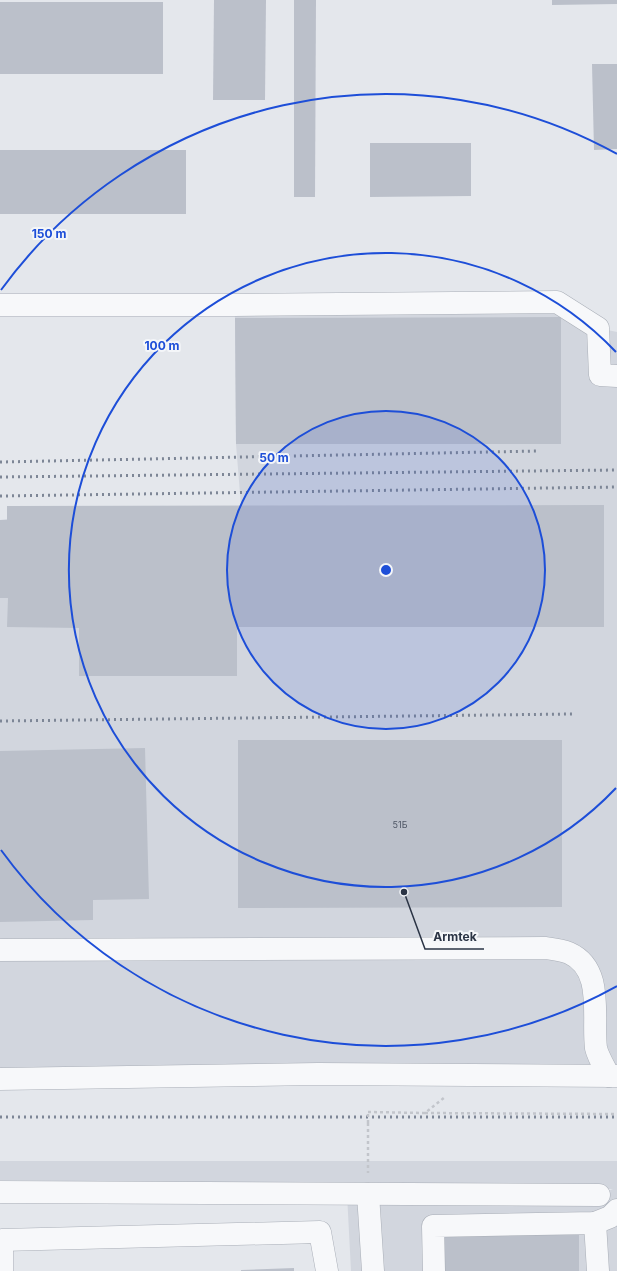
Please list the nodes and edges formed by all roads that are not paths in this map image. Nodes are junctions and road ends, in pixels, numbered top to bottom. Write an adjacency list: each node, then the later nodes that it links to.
1 (0, 305): 2 (street)
2 (617, 376)
3 (0, 950): 4 (street)
4 (613, 1076): 5 (street)
5 (0, 1079)
6 (0, 1192): 7 (street)
7 (368, 1194): 8 (street); 13 (street)
8 (599, 1195)
9 (617, 1210): 10 (street)
10 (595, 1223): 14 (street); 15 (street)
11 (2, 1271): 12 (street)
12 (327, 1271)
13 (373, 1271)
14 (434, 1271)
15 (598, 1271)

